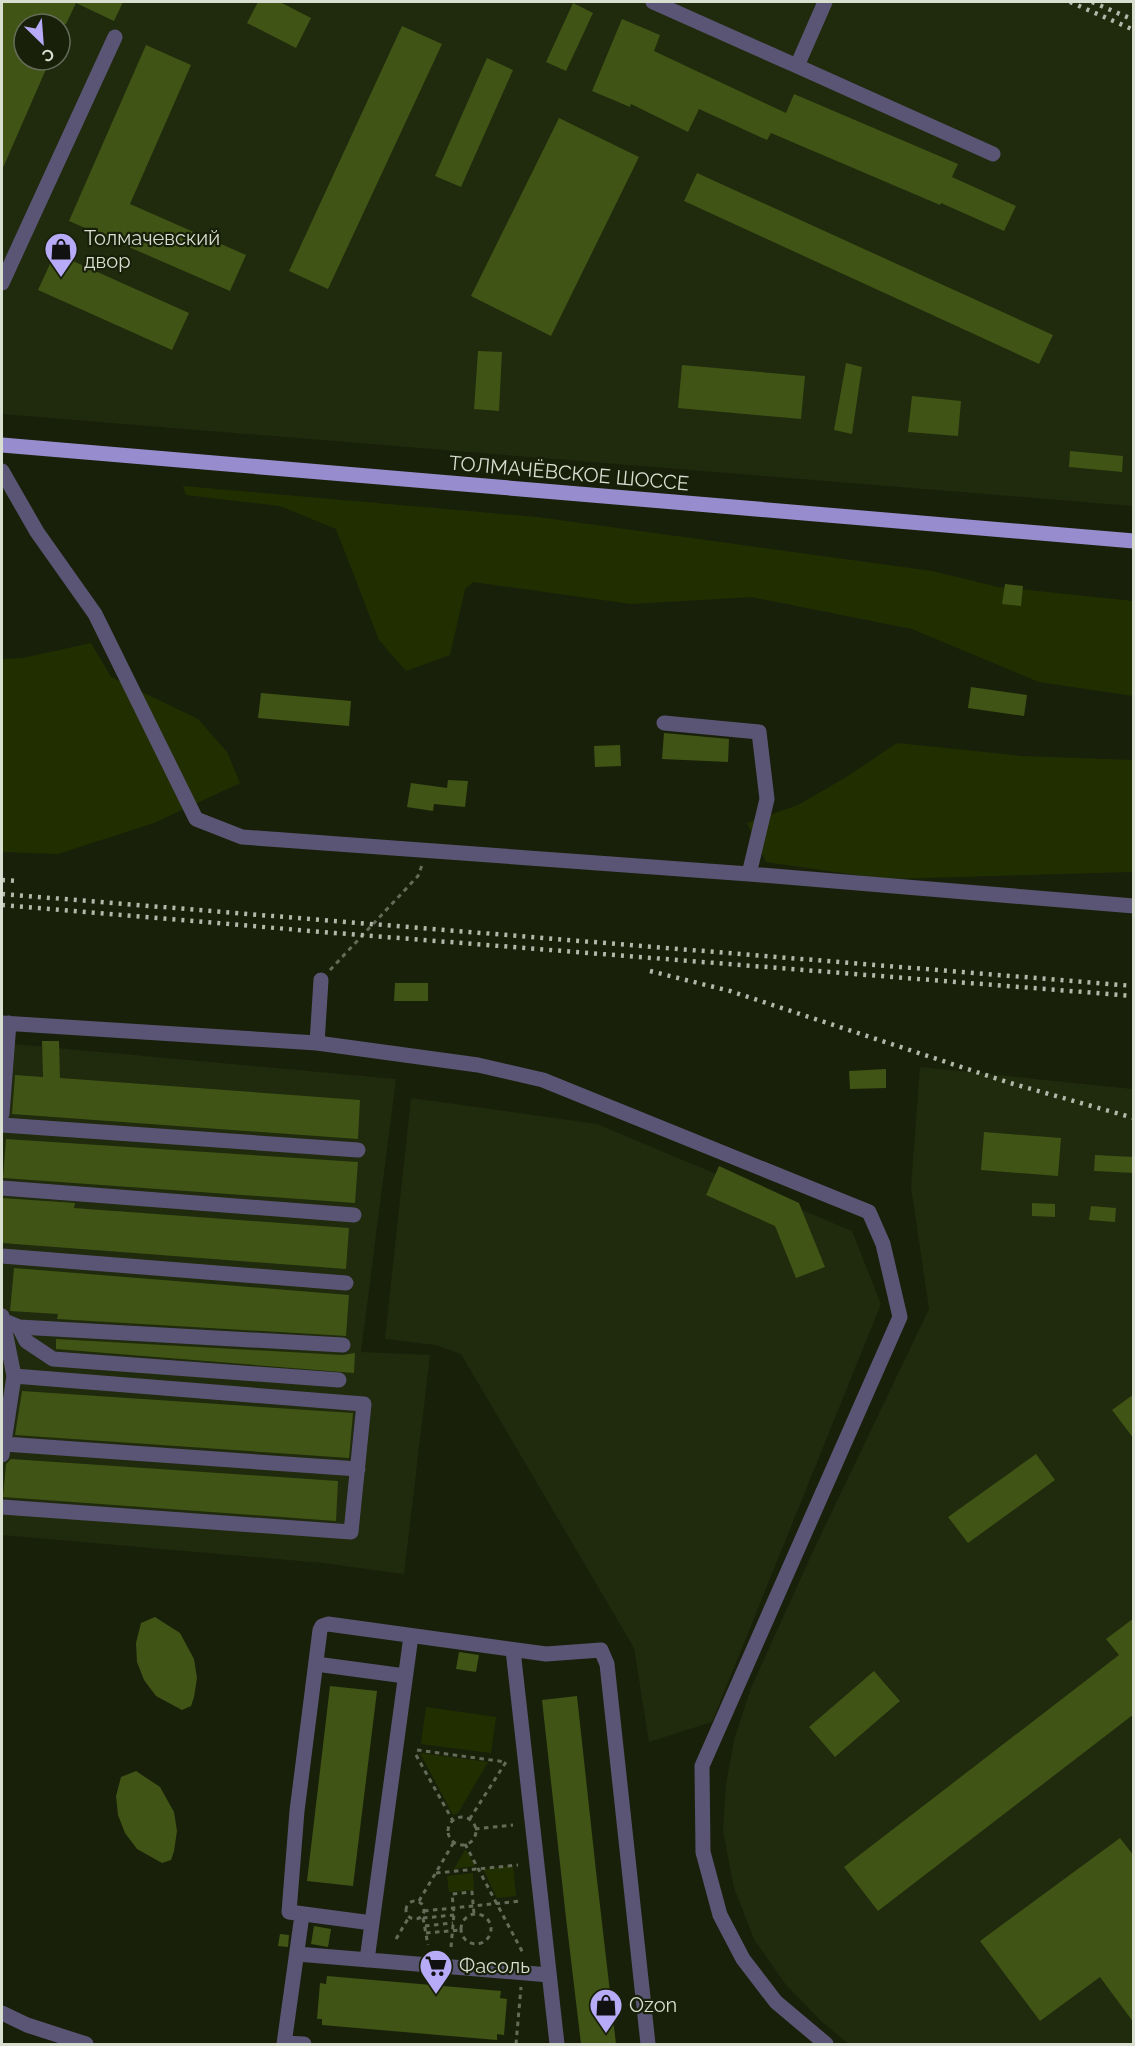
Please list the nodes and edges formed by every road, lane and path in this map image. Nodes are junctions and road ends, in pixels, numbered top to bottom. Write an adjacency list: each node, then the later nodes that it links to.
1 (653, 2): 4 (street)
2 (825, 2): 4 (street)
3 (115, 37): 6 (street)
4 (797, 66): 5 (street)
5 (993, 154)
6 (2, 283)
7 (2, 445): 9 (main road, ТОЛМАЧЁВСКОЕ ШОССЕ)
8 (2, 471): 11 (street)
9 (1134, 541)
10 (664, 723): 12 (street)
11 (429, 850): 12 (street); 14 (path)
12 (749, 874): 13 (street)
13 (1134, 906)
14 (321, 980): 16 (street)
15 (5, 1023): 16 (street); 17 (street)
16 (317, 1043): 78 (street)
17 (2, 1114)
18 (2, 1125): 19 (street)
19 (358, 1150)
20 (2, 1188): 21 (street)
21 (354, 1215)
22 (2, 1256): 23 (street)
23 (346, 1283)
24 (2, 1318): 25 (street); 27 (street)
25 (19, 1327): 26 (street); 28 (street)
26 (343, 1345)
27 (14, 1376): 29 (street); 30 (street)
28 (339, 1380)
29 (3, 1450): 30 (street)
30 (358, 1469): 31 (street)
31 (2, 1507)
32 (411, 1636): 33 (street); 34 (street); 35 (street)
33 (513, 1650): 70 (street); 77 (street)
34 (316, 1664): 35 (street); 51 (street)
35 (405, 1676): 55 (street)
36 (469, 1820): 37 (path); 37 (path); 39 (path)
37 (453, 1821): 40 (path)
38 (513, 1825): 39 (path)
39 (475, 1829): 41 (path)
40 (454, 1842): 41 (path); 44 (path)
41 (465, 1844): 43 (path)
42 (518, 1865): 43 (path)
43 (478, 1868): 44 (path); 47 (path)
44 (436, 1873): 45 (path)
45 (419, 1901): 52 (path); 54 (path)
46 (521, 1901): 47 (path)
47 (497, 1904): 48 (path); 66 (path)
48 (473, 1906): 49 (path); 49 (path); 50 (path)
49 (454, 1908): 52 (path); 53 (path)
50 (474, 1914): 58 (path); 62 (path)
51 (302, 1915): 55 (street); 67 (street)
52 (423, 1915): 53 (path); 54 (path); 57 (path)
53 (454, 1915): 56 (path)
54 (409, 1917): 61 (path)
55 (372, 1923): 68 (street)
56 (453, 1923): 57 (path); 59 (path)
57 (424, 1926): 60 (path)
58 (461, 1929): 59 (path); 62 (path)
59 (453, 1930): 60 (path); 64 (path)
60 (426, 1933): 63 (path)
61 (396, 1939)
62 (474, 1944): 65 (path)
63 (429, 1945)
64 (451, 1947)
65 (474, 1949)
66 (523, 1953)
67 (297, 1954): 68 (street); 73 (street)
68 (367, 1960): 69 (street)
69 (522, 1973): 70 (street); 75 (path)
70 (549, 1975): 76 (street)
71 (2, 2013): 72 (street)
72 (86, 2044)
73 (284, 2044): 74 (street)
74 (304, 2044)
75 (516, 2044)
76 (557, 2044)
77 (648, 2044)
78 (826, 2044)

